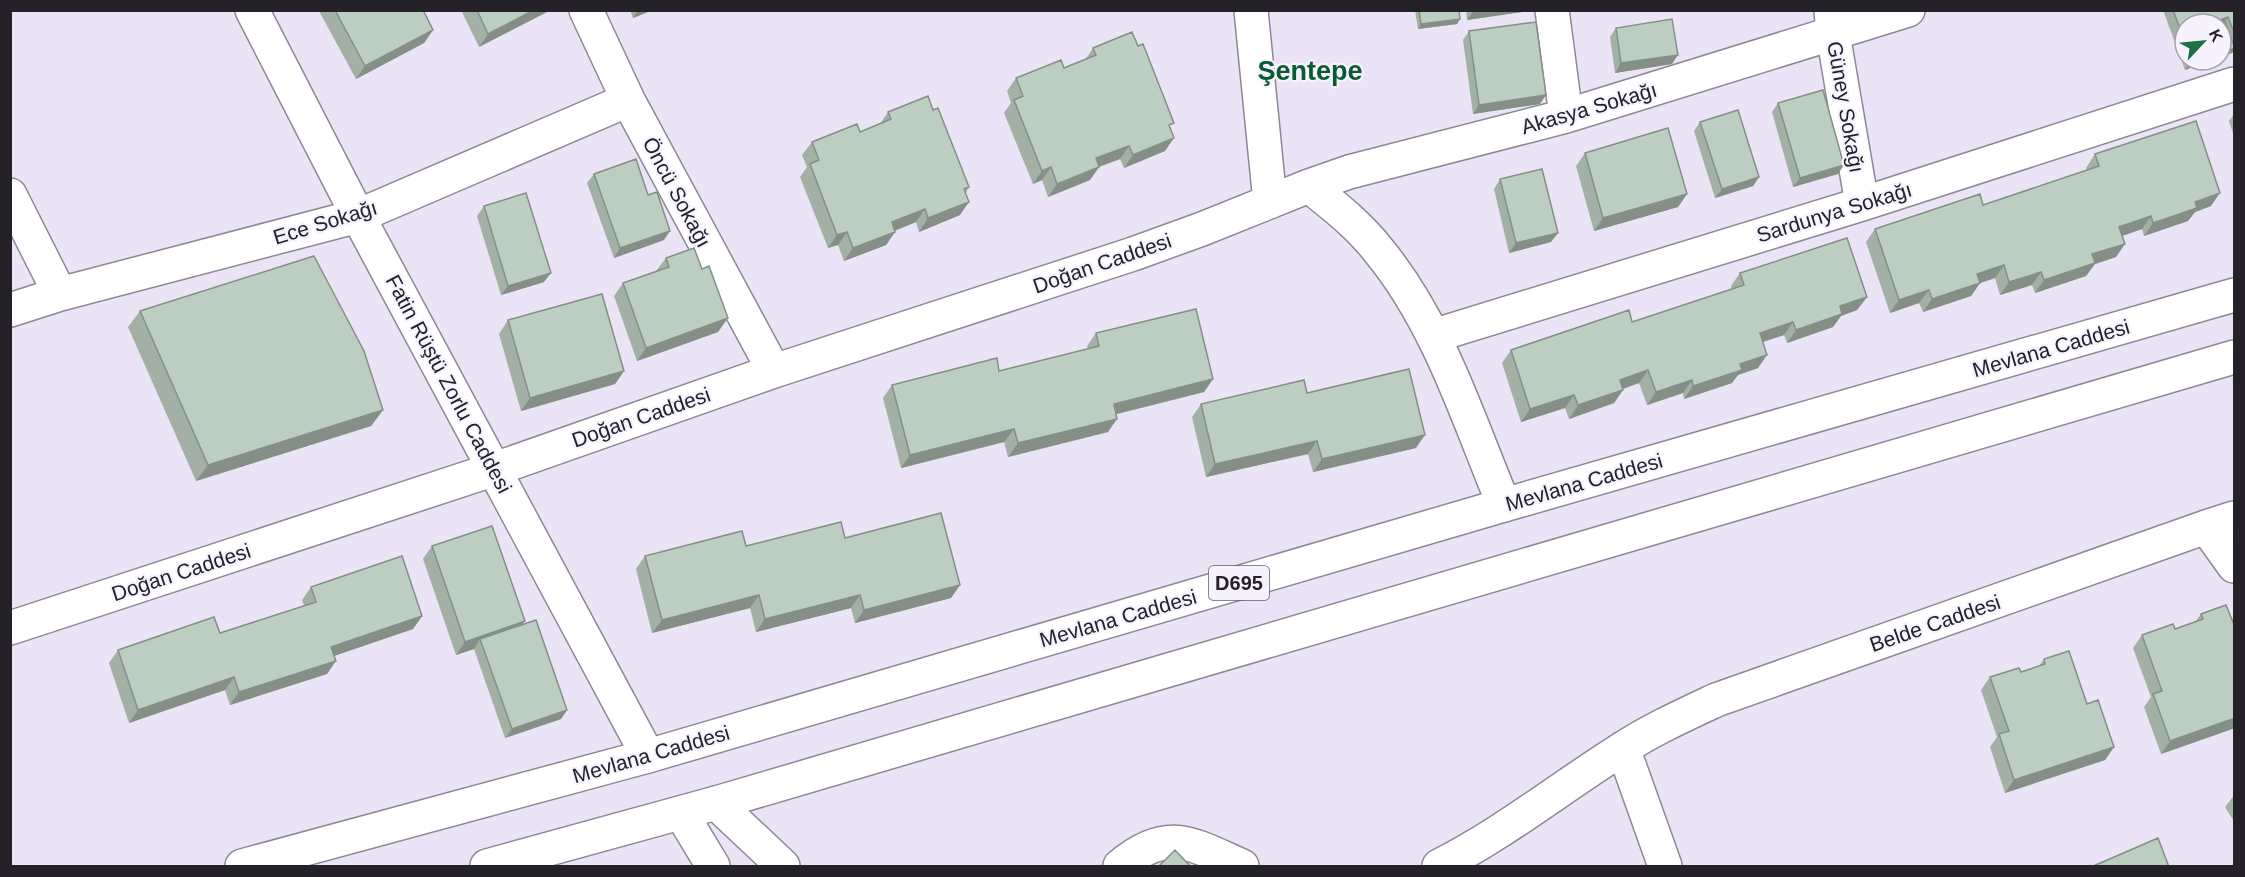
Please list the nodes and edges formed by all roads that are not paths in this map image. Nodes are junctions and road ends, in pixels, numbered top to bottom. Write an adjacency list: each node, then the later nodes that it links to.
1 (252, 10): 14 (street, Fatin Rüştü Zorlu Caddesi)
2 (586, 10): 8 (street, Öncü Sokağı)
3 (1251, 10): 12 (street)
4 (1552, 10): 9 (street)
5 (1908, 10): 6 (street, Akasya Sokağı)
6 (1832, 22): 9 (street, Akasya Sokağı); 13 (street, Güney Sokağı)
7 (2235, 84): 13 (street, Sardunya Sokağı)
8 (628, 100): 14 (street, Ece Sokağı); 20 (street, Öncü Sokağı)
9 (1566, 116): 10 (street, Akasya Sokağı)
10 (1309, 186): 12 (street, Akasya Sokağı); 18 (street)
11 (10, 195): 15 (street)
12 (1270, 202): 20 (street, Doğan Caddesi)
13 (1862, 204): 18 (street, Sardunya Sokağı)
14 (358, 216): 15 (street, Ece Sokağı); 21 (street, Fatin Rüştü Zorlu Caddesi)
15 (60, 294): 17 (street, Ece Sokağı)
16 (2235, 295): 22 (street, Mevlana Caddesi / D695)
17 (10, 310)
18 (1433, 336): 22 (street)
19 (2235, 357): 28 (street)
20 (774, 370): 21 (street, Doğan Caddesi)
21 (495, 469): 25 (street, Doğan Caddesi); 27 (street, Fatin Rüştü Zorlu Caddesi)
22 (1504, 505): 27 (street, Mevlana Caddesi / D695)
23 (2220, 522): 24 (street, Belde Caddesi); 26 (street, Belde Caddesi)
24 (2235, 567)
25 (10, 628)
26 (1623, 748): 30 (street, Belde Caddesi); 38 (street)
27 (648, 756): 31 (street, Mevlana Caddesi / D695)
28 (716, 803): 29 (street); 34 (street)
29 (681, 813): 32 (street); 33 (street)
30 (1483, 857): 37 (street, Belde Caddesi)
31 (242, 867)
32 (487, 867)
33 (713, 867)
34 (783, 867)
35 (1120, 867): 36 (street)
36 (1242, 867)
37 (1439, 867)
38 (1665, 867)

